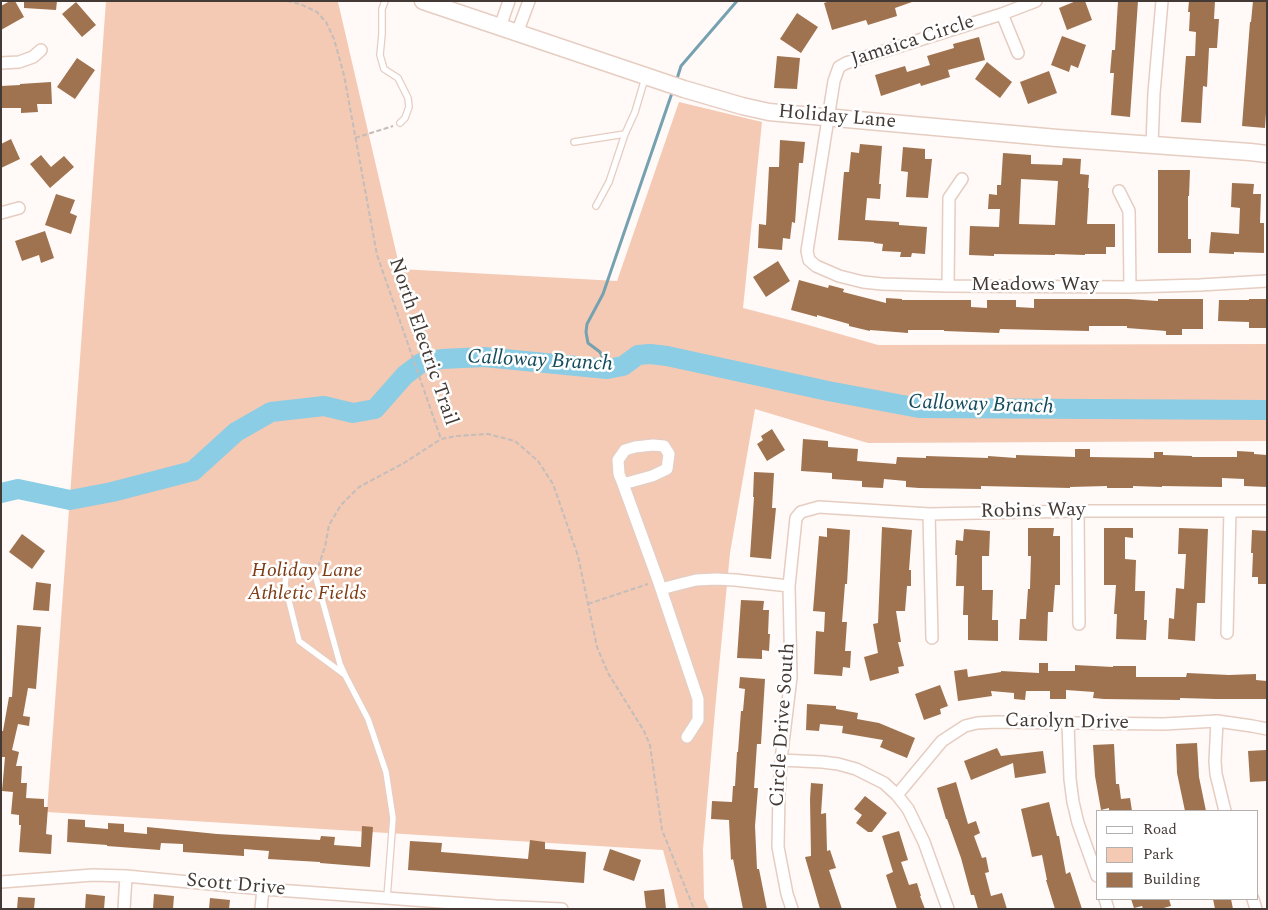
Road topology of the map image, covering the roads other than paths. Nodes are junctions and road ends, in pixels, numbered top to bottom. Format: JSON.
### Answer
{"nodes":[{"id":1,"x":385,"y":1,"type":"edge"},
{"id":2,"x":423,"y":1,"type":"edge"},
{"id":3,"x":509,"y":1,"type":"edge"},
{"id":4,"x":529,"y":1,"type":"edge"},
{"id":5,"x":1036,"y":1,"type":"edge"},
{"id":6,"x":1162,"y":1,"type":"edge"},
{"id":7,"x":1002,"y":14,"type":"junction"},
{"id":8,"x":500,"y":27,"type":"junction"},
{"id":9,"x":518,"y":33,"type":"junction"},
{"id":10,"x":41,"y":50,"type":"dead end"},
{"id":11,"x":1018,"y":54,"type":"dead end"},
{"id":12,"x":1,"y":63,"type":"edge"},
{"id":13,"x":645,"y":76,"type":"junction"},
{"id":14,"x":829,"y":117,"type":"junction"},
{"id":15,"x":400,"y":123,"type":"road end"},
{"id":16,"x":625,"y":134,"type":"junction"},
{"id":17,"x":574,"y":142,"type":"dead end"},
{"id":18,"x":1152,"y":144,"type":"junction"},
{"id":19,"x":1267,"y":154,"type":"edge"},
{"id":20,"x":962,"y":179,"type":"dead end"},
{"id":21,"x":1119,"y":191,"type":"dead end"},
{"id":22,"x":596,"y":206,"type":"dead end"},
{"id":23,"x":19,"y":208,"type":"dead end"},
{"id":24,"x":1,"y":214,"type":"edge"},
{"id":25,"x":1267,"y":280,"type":"edge"},
{"id":26,"x":948,"y":286,"type":"junction"},
{"id":27,"x":1130,"y":287,"type":"junction"},
{"id":28,"x":623,"y":484,"type":"junction"},
{"id":29,"x":1078,"y":511,"type":"junction"},
{"id":30,"x":1230,"y":511,"type":"junction"},
{"id":31,"x":1267,"y":511,"type":"edge"},
{"id":32,"x":801,"y":512,"type":"joint"},
{"id":33,"x":930,"y":514,"type":"junction"},
{"id":34,"x":660,"y":585,"type":"junction"},
{"id":35,"x":789,"y":586,"type":"junction"},
{"id":36,"x":1079,"y":624,"type":"dead end"},
{"id":37,"x":1227,"y":633,"type":"dead end"},
{"id":38,"x":932,"y":638,"type":"dead end"},
{"id":39,"x":346,"y":675,"type":"junction"},
{"id":40,"x":1217,"y":722,"type":"junction"},
{"id":41,"x":1068,"y":723,"type":"junction"},
{"id":42,"x":1267,"y":730,"type":"edge"},
{"id":43,"x":687,"y":737,"type":"dead end"},
{"id":44,"x":781,"y":760,"type":"junction"},
{"id":45,"x":897,"y":795,"type":"junction"},
{"id":46,"x":1225,"y":810,"type":"edge"},
{"id":47,"x":1096,"y":873,"type":"edge"},
{"id":48,"x":126,"y":876,"type":"junction"},
{"id":49,"x":1,"y":882,"type":"edge"},
{"id":50,"x":263,"y":889,"type":"junction"},
{"id":51,"x":387,"y":904,"type":"edge"},
{"id":52,"x":496,"y":907,"type":"edge"},
{"id":53,"x":124,"y":909,"type":"edge"},
{"id":54,"x":261,"y":909,"type":"edge"},
{"id":55,"x":562,"y":909,"type":"edge"},
{"id":56,"x":792,"y":909,"type":"edge"},
{"id":57,"x":948,"y":909,"type":"edge"}],
"edges":[{"from":1,"to":15,"type":"lane"},
{"from":2,"to":8,"type":"street","name":"Holiday Lane"},
{"from":3,"to":8,"type":"street"},
{"from":4,"to":9,"type":"street"},
{"from":5,"to":7,"type":"street","name":"Jamaica Circle"},
{"from":6,"to":18,"type":"street"},
{"from":7,"to":11,"type":"street"},
{"from":7,"to":14,"type":"street","name":"Jamaica Circle"},
{"from":8,"to":9,"type":"street","name":"Holiday Lane"},
{"from":9,"to":13,"type":"street","name":"Holiday Lane"},
{"from":10,"to":12,"type":"street"},
{"from":13,"to":14,"type":"street","name":"Holiday Lane"},
{"from":13,"to":16,"type":"lane"},
{"from":14,"to":18,"type":"street","name":"Holiday Lane"},
{"from":14,"to":26,"type":"street","name":"Meadows Way"},
{"from":16,"to":17,"type":"lane"},
{"from":16,"to":22,"type":"lane"},
{"from":18,"to":19,"type":"street","name":"Holiday Lane"},
{"from":20,"to":26,"type":"street"},
{"from":21,"to":27,"type":"street"},
{"from":23,"to":24,"type":"street"},
{"from":25,"to":27,"type":"street","name":"Meadows Way"},
{"from":26,"to":27,"type":"street","name":"Meadows Way"},
{"from":28,"to":28,"type":"street"},
{"from":28,"to":34,"type":"street"},
{"from":29,"to":30,"type":"street","name":"Robins Way"},
{"from":29,"to":33,"type":"street","name":"Robins Way"},
{"from":29,"to":36,"type":"street"},
{"from":30,"to":31,"type":"street","name":"Robins Way"},
{"from":30,"to":37,"type":"street"},
{"from":32,"to":33,"type":"street","name":"Robins Way"},
{"from":32,"to":35,"type":"street","name":"Circle Drive South"},
{"from":33,"to":38,"type":"street"},
{"from":34,"to":35,"type":"street"},
{"from":34,"to":43,"type":"street"},
{"from":35,"to":44,"type":"street","name":"Circle Drive South"},
{"from":39,"to":39,"type":"lane"},
{"from":39,"to":51,"type":"lane"},
{"from":40,"to":41,"type":"street","name":"Carolyn Drive"},
{"from":40,"to":42,"type":"street","name":"Carolyn Drive"},
{"from":40,"to":46,"type":"street"},
{"from":41,"to":45,"type":"street","name":"Carolyn Drive"},
{"from":41,"to":47,"type":"street"},
{"from":44,"to":45,"type":"street"},
{"from":44,"to":56,"type":"street","name":"Circle Drive South"},
{"from":45,"to":57,"type":"street"},
{"from":48,"to":49,"type":"street","name":"Scott Drive"},
{"from":48,"to":50,"type":"street","name":"Scott Drive"},
{"from":48,"to":53,"type":"street"},
{"from":50,"to":51,"type":"street","name":"Scott Drive"},
{"from":50,"to":54,"type":"street"},
{"from":51,"to":52,"type":"street","name":"Scott Drive"},
{"from":52,"to":55,"type":"street","name":"Scott Drive"}]}
